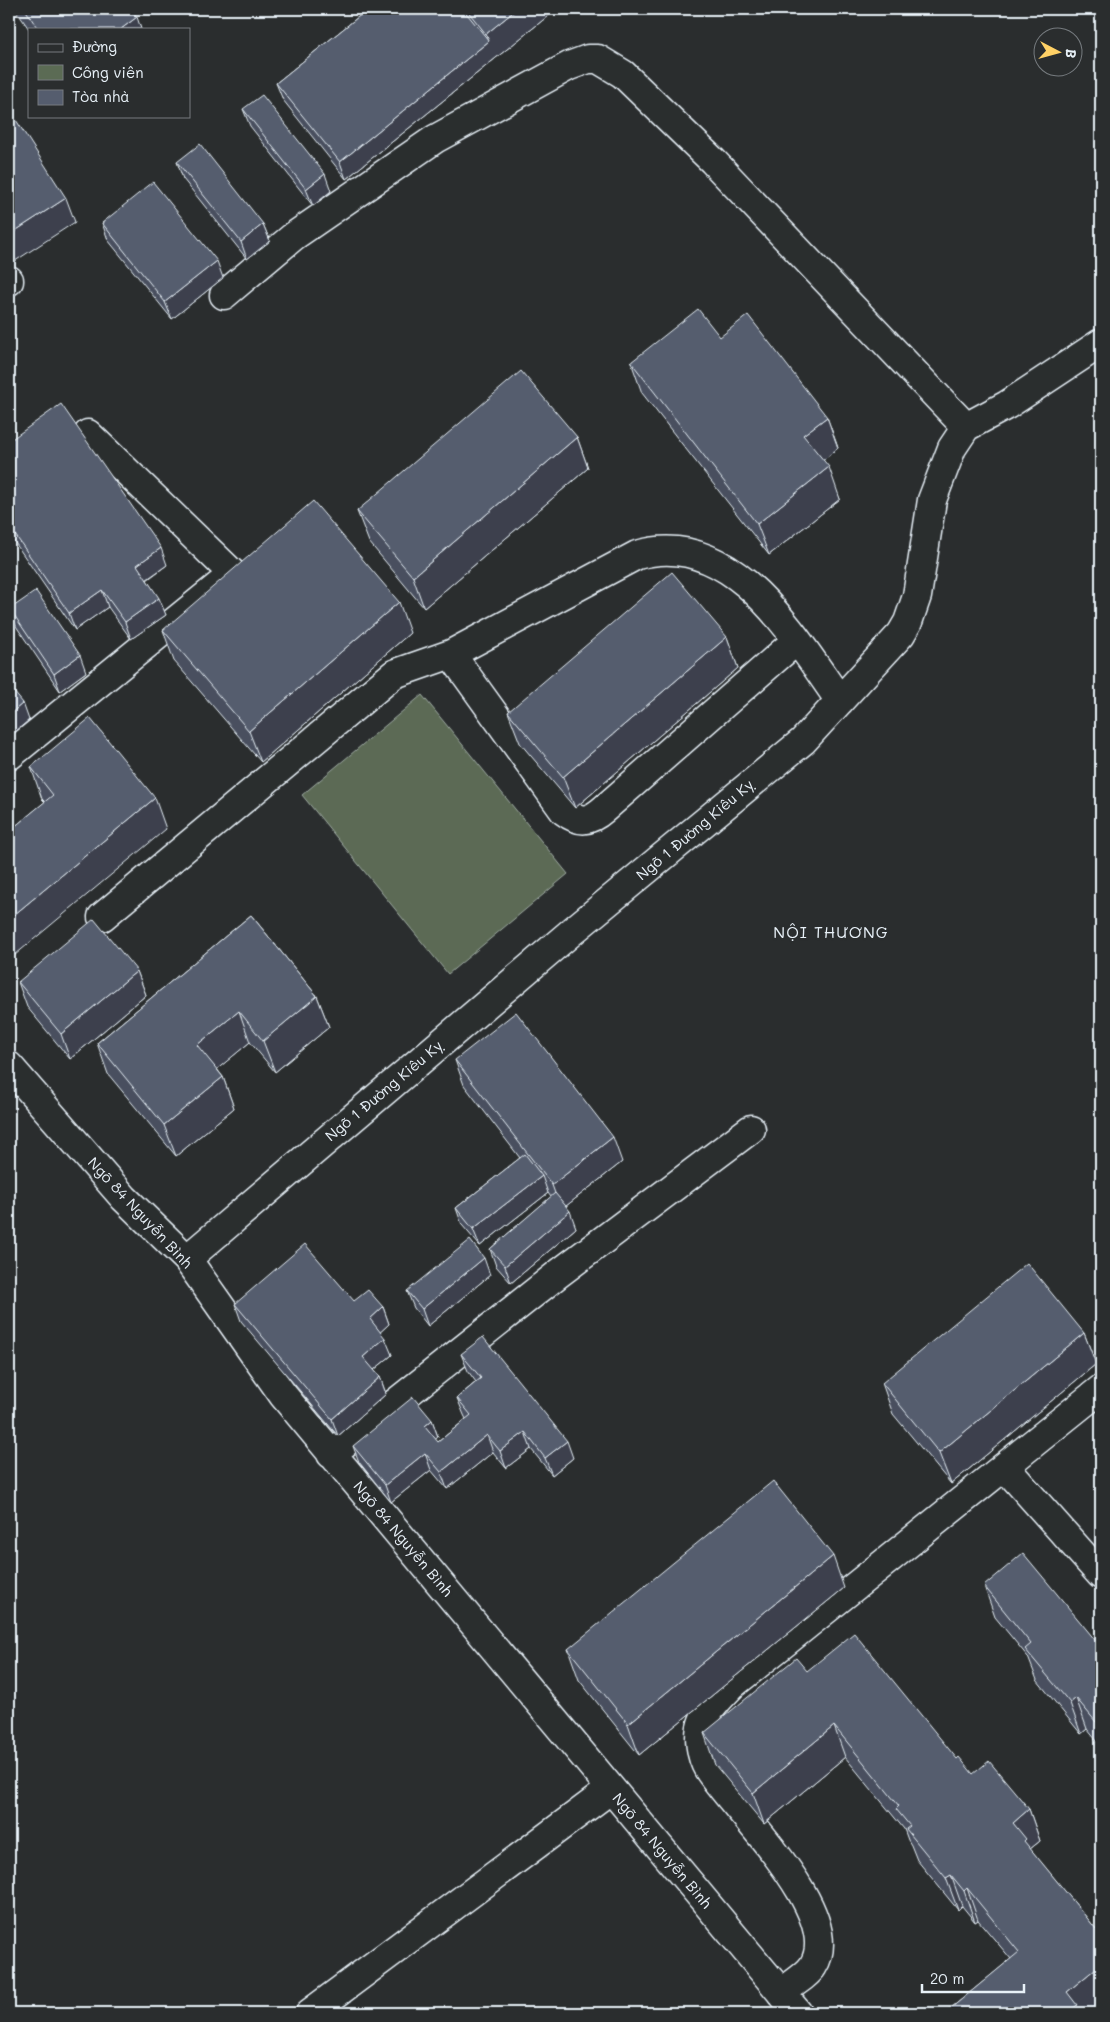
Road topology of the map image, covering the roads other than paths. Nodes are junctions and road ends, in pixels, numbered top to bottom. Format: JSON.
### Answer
{"nodes":[{"id":1,"x":224,"y":295,"type":"dead end"},
{"id":2,"x":1101,"y":343,"type":"edge"},
{"id":3,"x":966,"y":427,"type":"junction"},
{"id":4,"x":88,"y":434,"type":"dead end"},
{"id":5,"x":797,"y":640,"type":"junction"},
{"id":6,"x":451,"y":654,"type":"junction"},
{"id":7,"x":840,"y":701,"type":"junction"},
{"id":8,"x":9,"y":756,"type":"edge"},
{"id":9,"x":102,"y":917,"type":"dead end"},
{"id":10,"x":9,"y":1066,"type":"edge"},
{"id":11,"x":752,"y":1129,"type":"dead end"},
{"id":12,"x":187,"y":1259,"type":"junction"},
{"id":13,"x":1101,"y":1389,"type":"edge"},
{"id":14,"x":331,"y":1454,"type":"junction"},
{"id":15,"x":1005,"y":1467,"type":"junction"},
{"id":16,"x":1101,"y":1575,"type":"edge"},
{"id":17,"x":611,"y":1788,"type":"junction"},
{"id":18,"x":781,"y":1993,"type":"junction"},
{"id":19,"x":310,"y":2013,"type":"edge"},
{"id":20,"x":798,"y":2013,"type":"edge"}],
"edges":[{"from":1,"to":3,"type":"street"},
{"from":2,"to":3,"type":"street","name":"Ngõ 1 Đường Kiêu Kỵ"},
{"from":3,"to":7,"type":"street","name":"Ngõ 1 Đường Kiêu Kỵ"},
{"from":4,"to":8,"type":"street"},
{"from":5,"to":6,"type":"street"},
{"from":5,"to":6,"type":"street"},
{"from":5,"to":7,"type":"street"},
{"from":6,"to":9,"type":"street"},
{"from":7,"to":12,"type":"street","name":"Ngõ 1 Đường Kiêu Kỵ"},
{"from":10,"to":12,"type":"street","name":"Ngõ 84 Nguyễn Bình"},
{"from":11,"to":14,"type":"street"},
{"from":12,"to":14,"type":"street","name":"Ngõ 84 Nguyễn Bình"},
{"from":13,"to":15,"type":"street"},
{"from":14,"to":17,"type":"street","name":"Ngõ 84 Nguyễn Bình"},
{"from":15,"to":16,"type":"street"},
{"from":15,"to":18,"type":"street"},
{"from":17,"to":18,"type":"street","name":"Ngõ 84 Nguyễn Bình"},
{"from":17,"to":19,"type":"street"},
{"from":18,"to":20,"type":"street","name":"Ngõ 84 Nguyễn Bình"}]}
